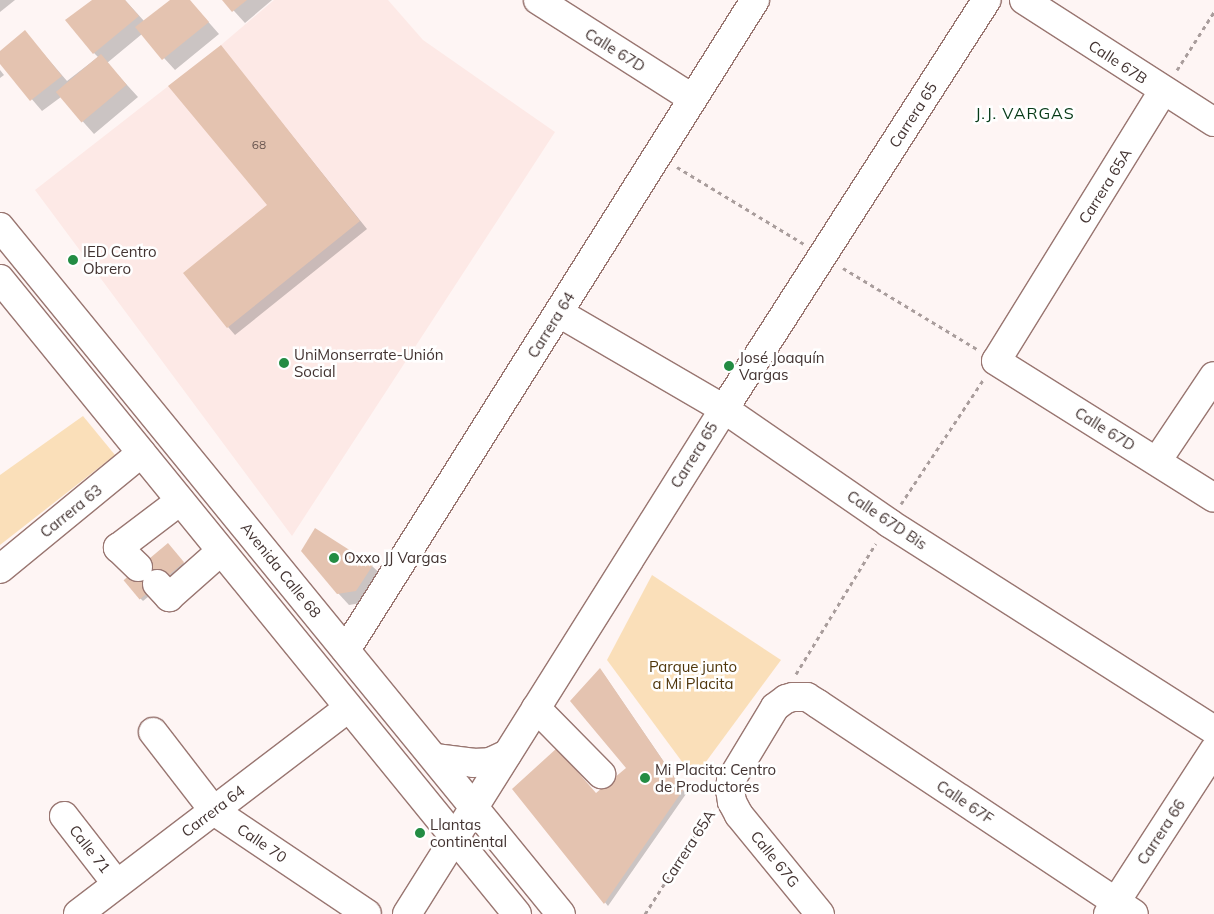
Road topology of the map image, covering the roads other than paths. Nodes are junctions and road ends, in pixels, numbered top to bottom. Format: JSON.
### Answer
{"nodes":[{"id":1,"x":538,"y":0,"type":"edge"},
{"id":2,"x":755,"y":0,"type":"edge"},
{"id":3,"x":987,"y":0,"type":"edge"},
{"id":4,"x":1024,"y":0,"type":"edge"},
{"id":5,"x":1163,"y":91,"type":"junction"},
{"id":6,"x":692,"y":98,"type":"junction"},
{"id":7,"x":1214,"y":122,"type":"edge"},
{"id":8,"x":0,"y":226,"type":"edge"},
{"id":9,"x":0,"y":279,"type":"edge"},
{"id":10,"x":559,"y":313,"type":"junction"},
{"id":11,"x":996,"y":361,"type":"joint"},
{"id":12,"x":1214,"y":376,"type":"edge"},
{"id":13,"x":724,"y":409,"type":"junction"},
{"id":14,"x":141,"y":453,"type":"junction"},
{"id":15,"x":1157,"y":461,"type":"junction"},
{"id":16,"x":1214,"y":498,"type":"edge"},
{"id":17,"x":180,"y":501,"type":"junction"},
{"id":18,"x":221,"y":551,"type":"junction"},
{"id":19,"x":0,"y":569,"type":"edge"},
{"id":20,"x":346,"y":650,"type":"junction"},
{"id":21,"x":348,"y":708,"type":"junction"},
{"id":22,"x":536,"y":708,"type":"junction"},
{"id":23,"x":1214,"y":730,"type":"edge"},
{"id":24,"x":153,"y":732,"type":"dead end"},
{"id":25,"x":1214,"y":750,"type":"edge"},
{"id":26,"x":508,"y":754,"type":"junction"},
{"id":27,"x":435,"y":758,"type":"junction"},
{"id":28,"x":601,"y":774,"type":"dead end"},
{"id":29,"x":731,"y":791,"type":"joint"},
{"id":30,"x":474,"y":808,"type":"junction"},
{"id":31,"x":214,"y":811,"type":"junction"},
{"id":32,"x":64,"y":816,"type":"dead end"},
{"id":33,"x":455,"y":839,"type":"junction"},
{"id":34,"x":116,"y":883,"type":"junction"},
{"id":35,"x":1119,"y":910,"type":"edge"},
{"id":36,"x":78,"y":914,"type":"edge"},
{"id":37,"x":368,"y":914,"type":"edge"},
{"id":38,"x":407,"y":914,"type":"edge"},
{"id":39,"x":517,"y":914,"type":"edge"},
{"id":40,"x":561,"y":914,"type":"edge"},
{"id":41,"x":820,"y":914,"type":"edge"}],
"edges":[{"from":1,"to":6,"type":"street","name":"Calle 67D"},
{"from":2,"to":6,"type":"street","name":"Carrera 64"},
{"from":3,"to":13,"type":"street","name":"Carrera 65"},
{"from":4,"to":5,"type":"street","name":"Calle 67B"},
{"from":5,"to":7,"type":"street","name":"Calle 67B"},
{"from":5,"to":11,"type":"street","name":"Carrera 65A"},
{"from":6,"to":10,"type":"street","name":"Carrera 64"},
{"from":8,"to":20,"type":"street","name":"Avenida Calle 68"},
{"from":9,"to":14,"type":"street"},
{"from":10,"to":13,"type":"street","name":"Calle 67D Bis"},
{"from":10,"to":20,"type":"street","name":"Carrera 64"},
{"from":11,"to":15,"type":"street","name":"Calle 67D"},
{"from":12,"to":15,"type":"street"},
{"from":13,"to":22,"type":"street","name":"Carrera 65"},
{"from":13,"to":23,"type":"street","name":"Calle 67D Bis"},
{"from":14,"to":17,"type":"street"},
{"from":14,"to":19,"type":"street","name":"Carrera 63"},
{"from":15,"to":16,"type":"street","name":"Calle 67D"},
{"from":17,"to":18,"type":"street"},
{"from":17,"to":18,"type":"street"},
{"from":18,"to":21,"type":"street"},
{"from":20,"to":27,"type":"street","name":"Avenida Calle 68"},
{"from":21,"to":31,"type":"street","name":"Carrera 64"},
{"from":21,"to":33,"type":"street"},
{"from":22,"to":26,"type":"street","name":"Carrera 65"},
{"from":22,"to":28,"type":"street"},
{"from":24,"to":31,"type":"street","name":"Calle 70"},
{"from":25,"to":35,"type":"street","name":"Carrera 66"},
{"from":26,"to":27,"type":"street"},
{"from":26,"to":30,"type":"street","name":"Carrera 65"},
{"from":27,"to":30,"type":"street","name":"Avenida Calle 68"},
{"from":29,"to":35,"type":"street","name":"Calle 67F"},
{"from":29,"to":41,"type":"street","name":"Calle 67G"},
{"from":30,"to":33,"type":"street","name":"Carrera 65"},
{"from":30,"to":40,"type":"street","name":"Avenida Calle 68"},
{"from":31,"to":34,"type":"street","name":"Carrera 64"},
{"from":31,"to":37,"type":"street","name":"Calle 70"},
{"from":32,"to":34,"type":"street","name":"Calle 71"},
{"from":33,"to":38,"type":"street","name":"Carrera 65"},
{"from":33,"to":39,"type":"street"},
{"from":34,"to":36,"type":"street","name":"Carrera 64"}]}
